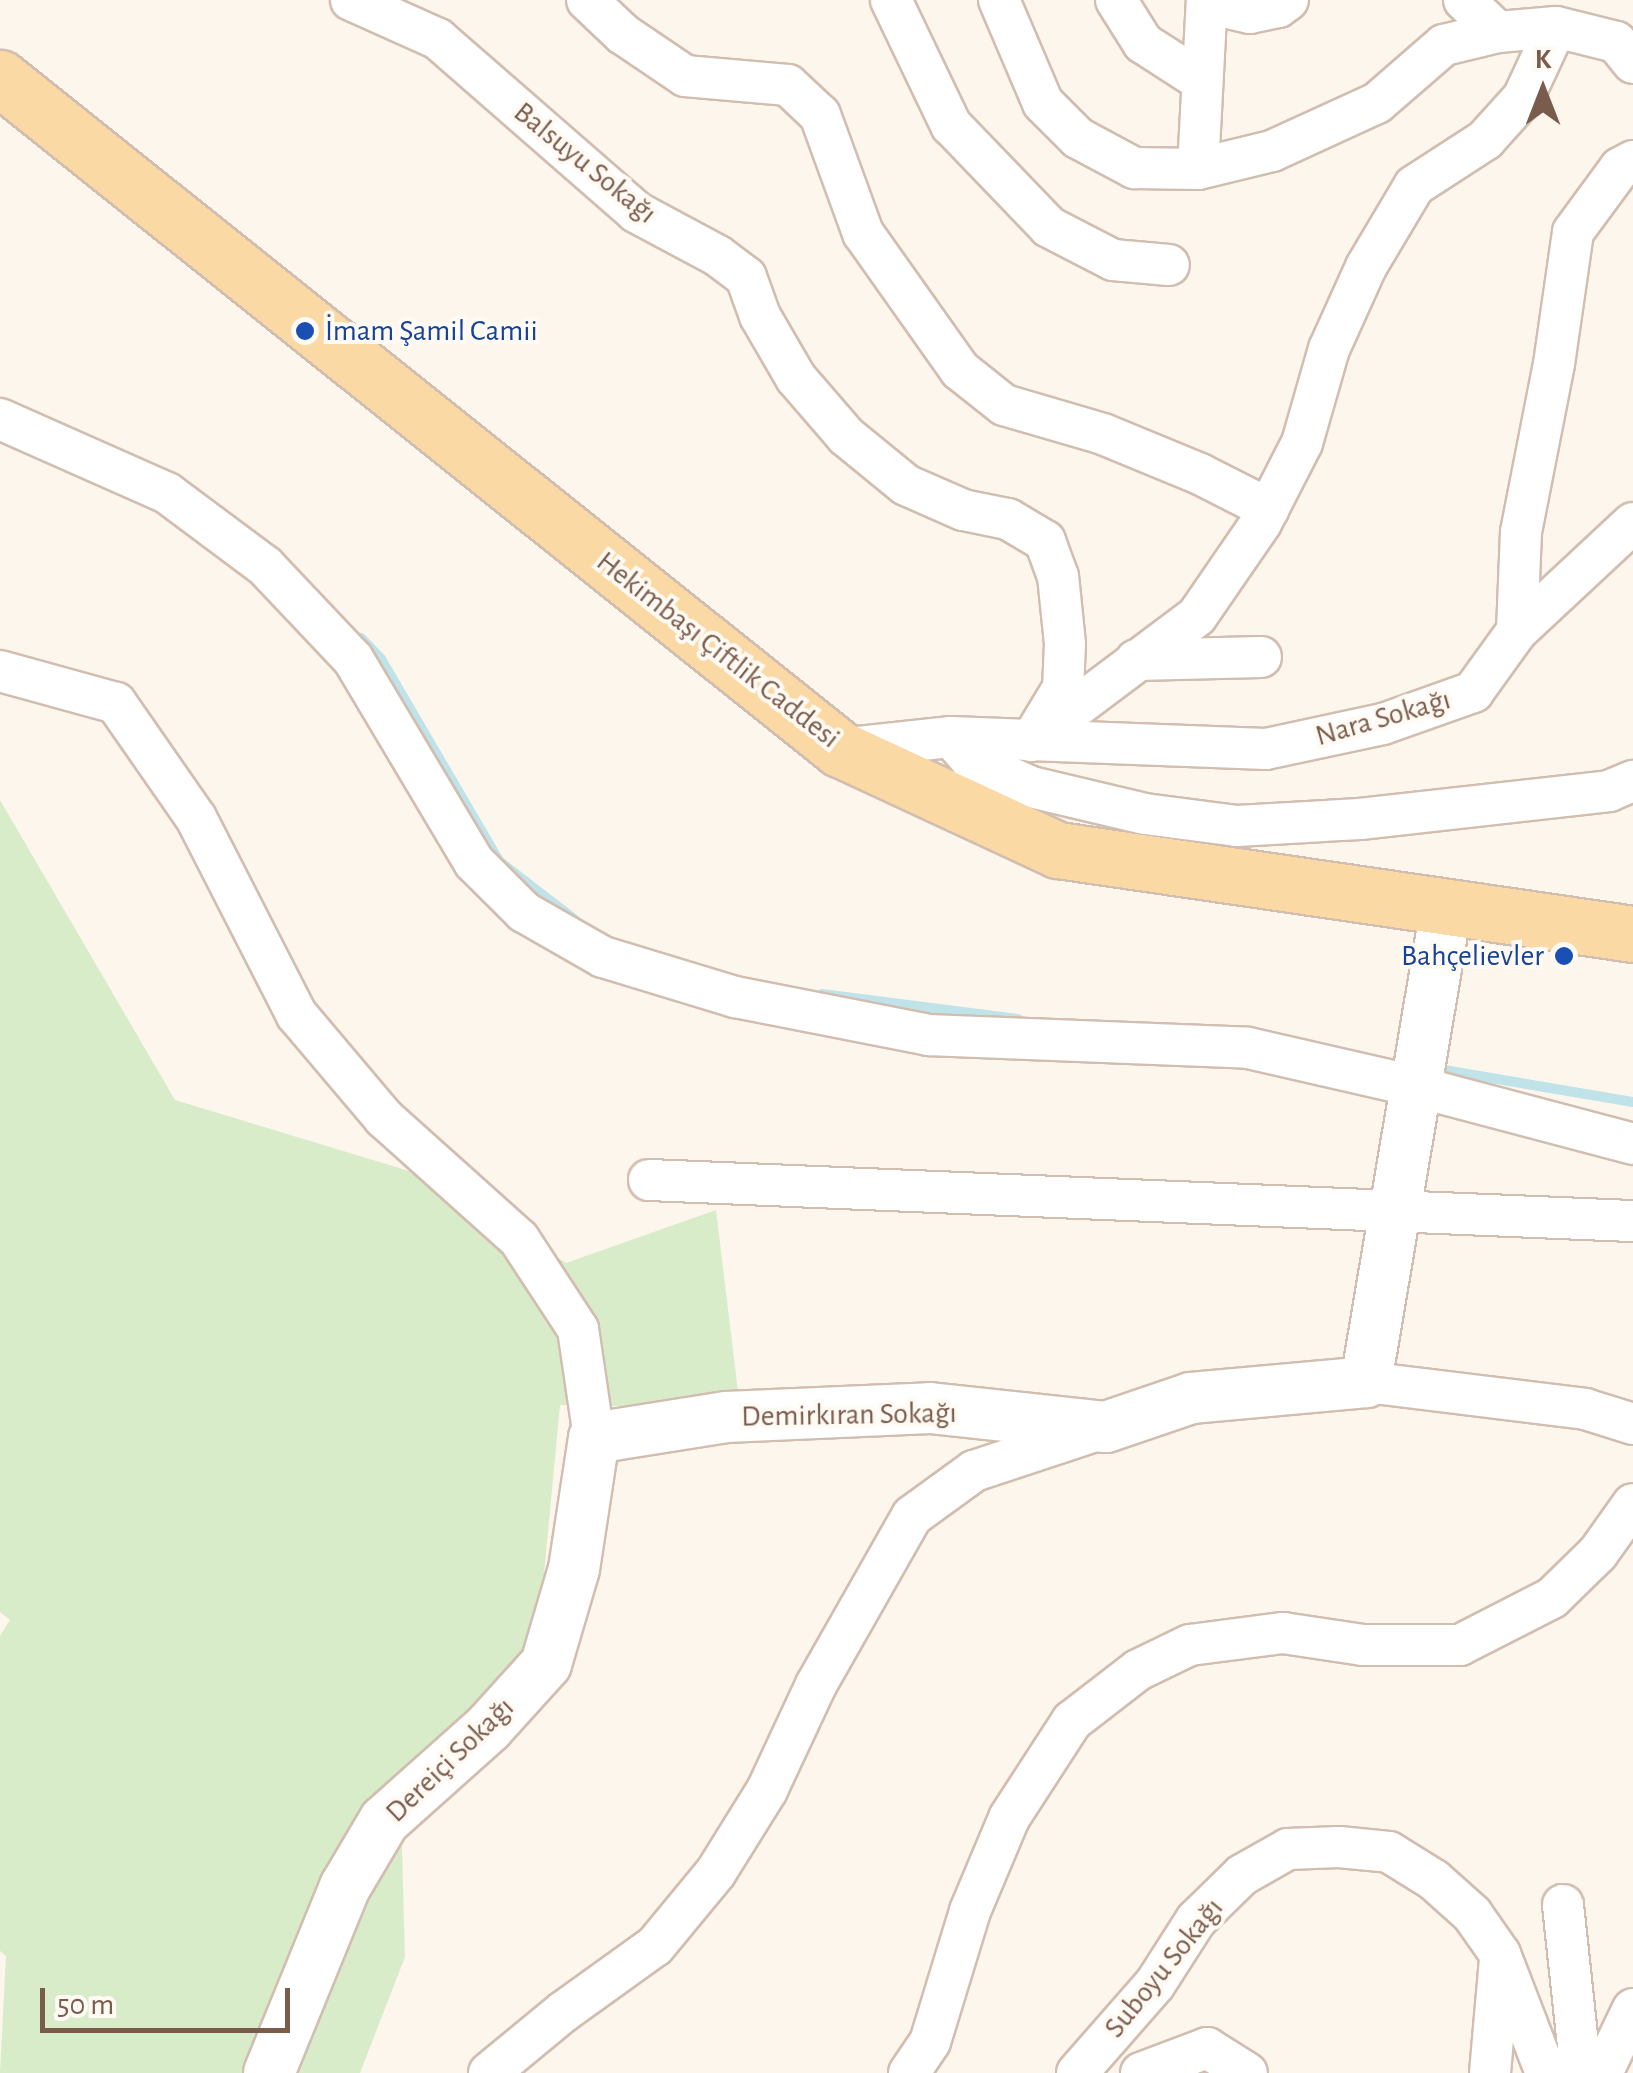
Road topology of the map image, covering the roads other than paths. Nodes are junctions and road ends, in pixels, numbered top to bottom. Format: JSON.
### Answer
{"nodes":[{"id":1,"x":351,"y":0,"type":"edge"},
{"id":2,"x":587,"y":0,"type":"edge"},
{"id":3,"x":891,"y":0,"type":"edge"},
{"id":4,"x":999,"y":0,"type":"edge"},
{"id":5,"x":1116,"y":0,"type":"edge"},
{"id":6,"x":1288,"y":0,"type":"edge"},
{"id":7,"x":1464,"y":0,"type":"edge"},
{"id":8,"x":1207,"y":1,"type":"edge"},
{"id":9,"x":1556,"y":27,"type":"junction"},
{"id":10,"x":1498,"y":32,"type":"junction"},
{"id":11,"x":1633,"y":63,"type":"edge"},
{"id":12,"x":0,"y":78,"type":"edge"},
{"id":13,"x":1202,"y":81,"type":"junction"},
{"id":14,"x":1633,"y":161,"type":"edge"},
{"id":15,"x":1198,"y":170,"type":"junction"},
{"id":16,"x":1169,"y":266,"type":"dead end"},
{"id":17,"x":0,"y":419,"type":"edge"},
{"id":18,"x":1269,"y":509,"type":"junction"},
{"id":19,"x":1633,"y":524,"type":"edge"},
{"id":20,"x":1517,"y":632,"type":"junction"},
{"id":21,"x":1262,"y":657,"type":"dead end"},
{"id":22,"x":1136,"y":660,"type":"junction"},
{"id":23,"x":0,"y":671,"type":"edge"},
{"id":24,"x":951,"y":737,"type":"junction"},
{"id":25,"x":1031,"y":741,"type":"junction"},
{"id":26,"x":840,"y":749,"type":"junction"},
{"id":27,"x":1633,"y":781,"type":"edge"},
{"id":28,"x":1446,"y":910,"type":"junction"},
{"id":29,"x":1633,"y":934,"type":"edge"},
{"id":30,"x":1421,"y":1068,"type":"junction"},
{"id":31,"x":1633,"y":1144,"type":"edge"},
{"id":32,"x":649,"y":1180,"type":"dead end"},
{"id":33,"x":1396,"y":1214,"type":"junction"},
{"id":34,"x":1633,"y":1221,"type":"edge"},
{"id":35,"x":1366,"y":1382,"type":"junction"},
{"id":36,"x":1633,"y":1424,"type":"edge"},
{"id":37,"x":1106,"y":1427,"type":"junction"},
{"id":38,"x":594,"y":1438,"type":"junction"},
{"id":39,"x":1633,"y":1504,"type":"edge"},
{"id":40,"x":1564,"y":1905,"type":"dead end"},
{"id":41,"x":1500,"y":1954,"type":"junction"},
{"id":42,"x":1633,"y":2010,"type":"edge"},
{"id":43,"x":269,"y":2073,"type":"edge"},
{"id":44,"x":489,"y":2073,"type":"edge"},
{"id":45,"x":909,"y":2073,"type":"edge"},
{"id":46,"x":1077,"y":2073,"type":"edge"},
{"id":47,"x":1141,"y":2073,"type":"edge"},
{"id":48,"x":1247,"y":2073,"type":"edge"},
{"id":49,"x":1490,"y":2073,"type":"edge"},
{"id":50,"x":1546,"y":2073,"type":"edge"},
{"id":51,"x":1581,"y":2073,"type":"edge"},
{"id":52,"x":1602,"y":2073,"type":"edge"}],
"edges":[{"from":1,"to":25,"type":"street","name":"Balsuyu Sokağı"},
{"from":2,"to":18,"type":"street"},
{"from":3,"to":16,"type":"street"},
{"from":4,"to":15,"type":"street"},
{"from":5,"to":13,"type":"street"},
{"from":6,"to":8,"type":"street"},
{"from":7,"to":10,"type":"street"},
{"from":8,"to":13,"type":"street"},
{"from":9,"to":10,"type":"street"},
{"from":9,"to":11,"type":"street"},
{"from":9,"to":18,"type":"street"},
{"from":10,"to":15,"type":"street"},
{"from":12,"to":26,"type":"main road","name":"Hekimbaşı Çiftlik Caddesi"},
{"from":13,"to":15,"type":"street"},
{"from":14,"to":20,"type":"street"},
{"from":17,"to":30,"type":"street"},
{"from":18,"to":22,"type":"street"},
{"from":19,"to":20,"type":"street","name":"Nara Sokağı"},
{"from":20,"to":25,"type":"street","name":"Nara Sokağı"},
{"from":21,"to":22,"type":"street"},
{"from":22,"to":25,"type":"street"},
{"from":23,"to":38,"type":"street"},
{"from":24,"to":25,"type":"street","name":"Nara Sokağı"},
{"from":24,"to":26,"type":"street","name":"Nara Sokağı"},
{"from":24,"to":27,"type":"street"},
{"from":26,"to":28,"type":"main road","name":"Hekimbaşı Çiftlik Caddesi"},
{"from":28,"to":29,"type":"main road","name":"Hekimbaşı Çiftlik Caddesi"},
{"from":28,"to":30,"type":"street"},
{"from":30,"to":31,"type":"street"},
{"from":30,"to":33,"type":"street"},
{"from":32,"to":33,"type":"street"},
{"from":33,"to":34,"type":"street"},
{"from":33,"to":35,"type":"street"},
{"from":35,"to":36,"type":"street"},
{"from":35,"to":37,"type":"street"},
{"from":37,"to":38,"type":"street","name":"Demirkıran Sokağı"},
{"from":37,"to":44,"type":"street"},
{"from":38,"to":43,"type":"street","name":"Dereiçi Sokağı"},
{"from":39,"to":45,"type":"street"},
{"from":40,"to":51,"type":"street"},
{"from":41,"to":46,"type":"street","name":"Suboyu Sokağı"},
{"from":41,"to":49,"type":"street"},
{"from":41,"to":50,"type":"street","name":"Suboyu Sokağı"},
{"from":42,"to":52,"type":"street"},
{"from":47,"to":48,"type":"street"}]}
